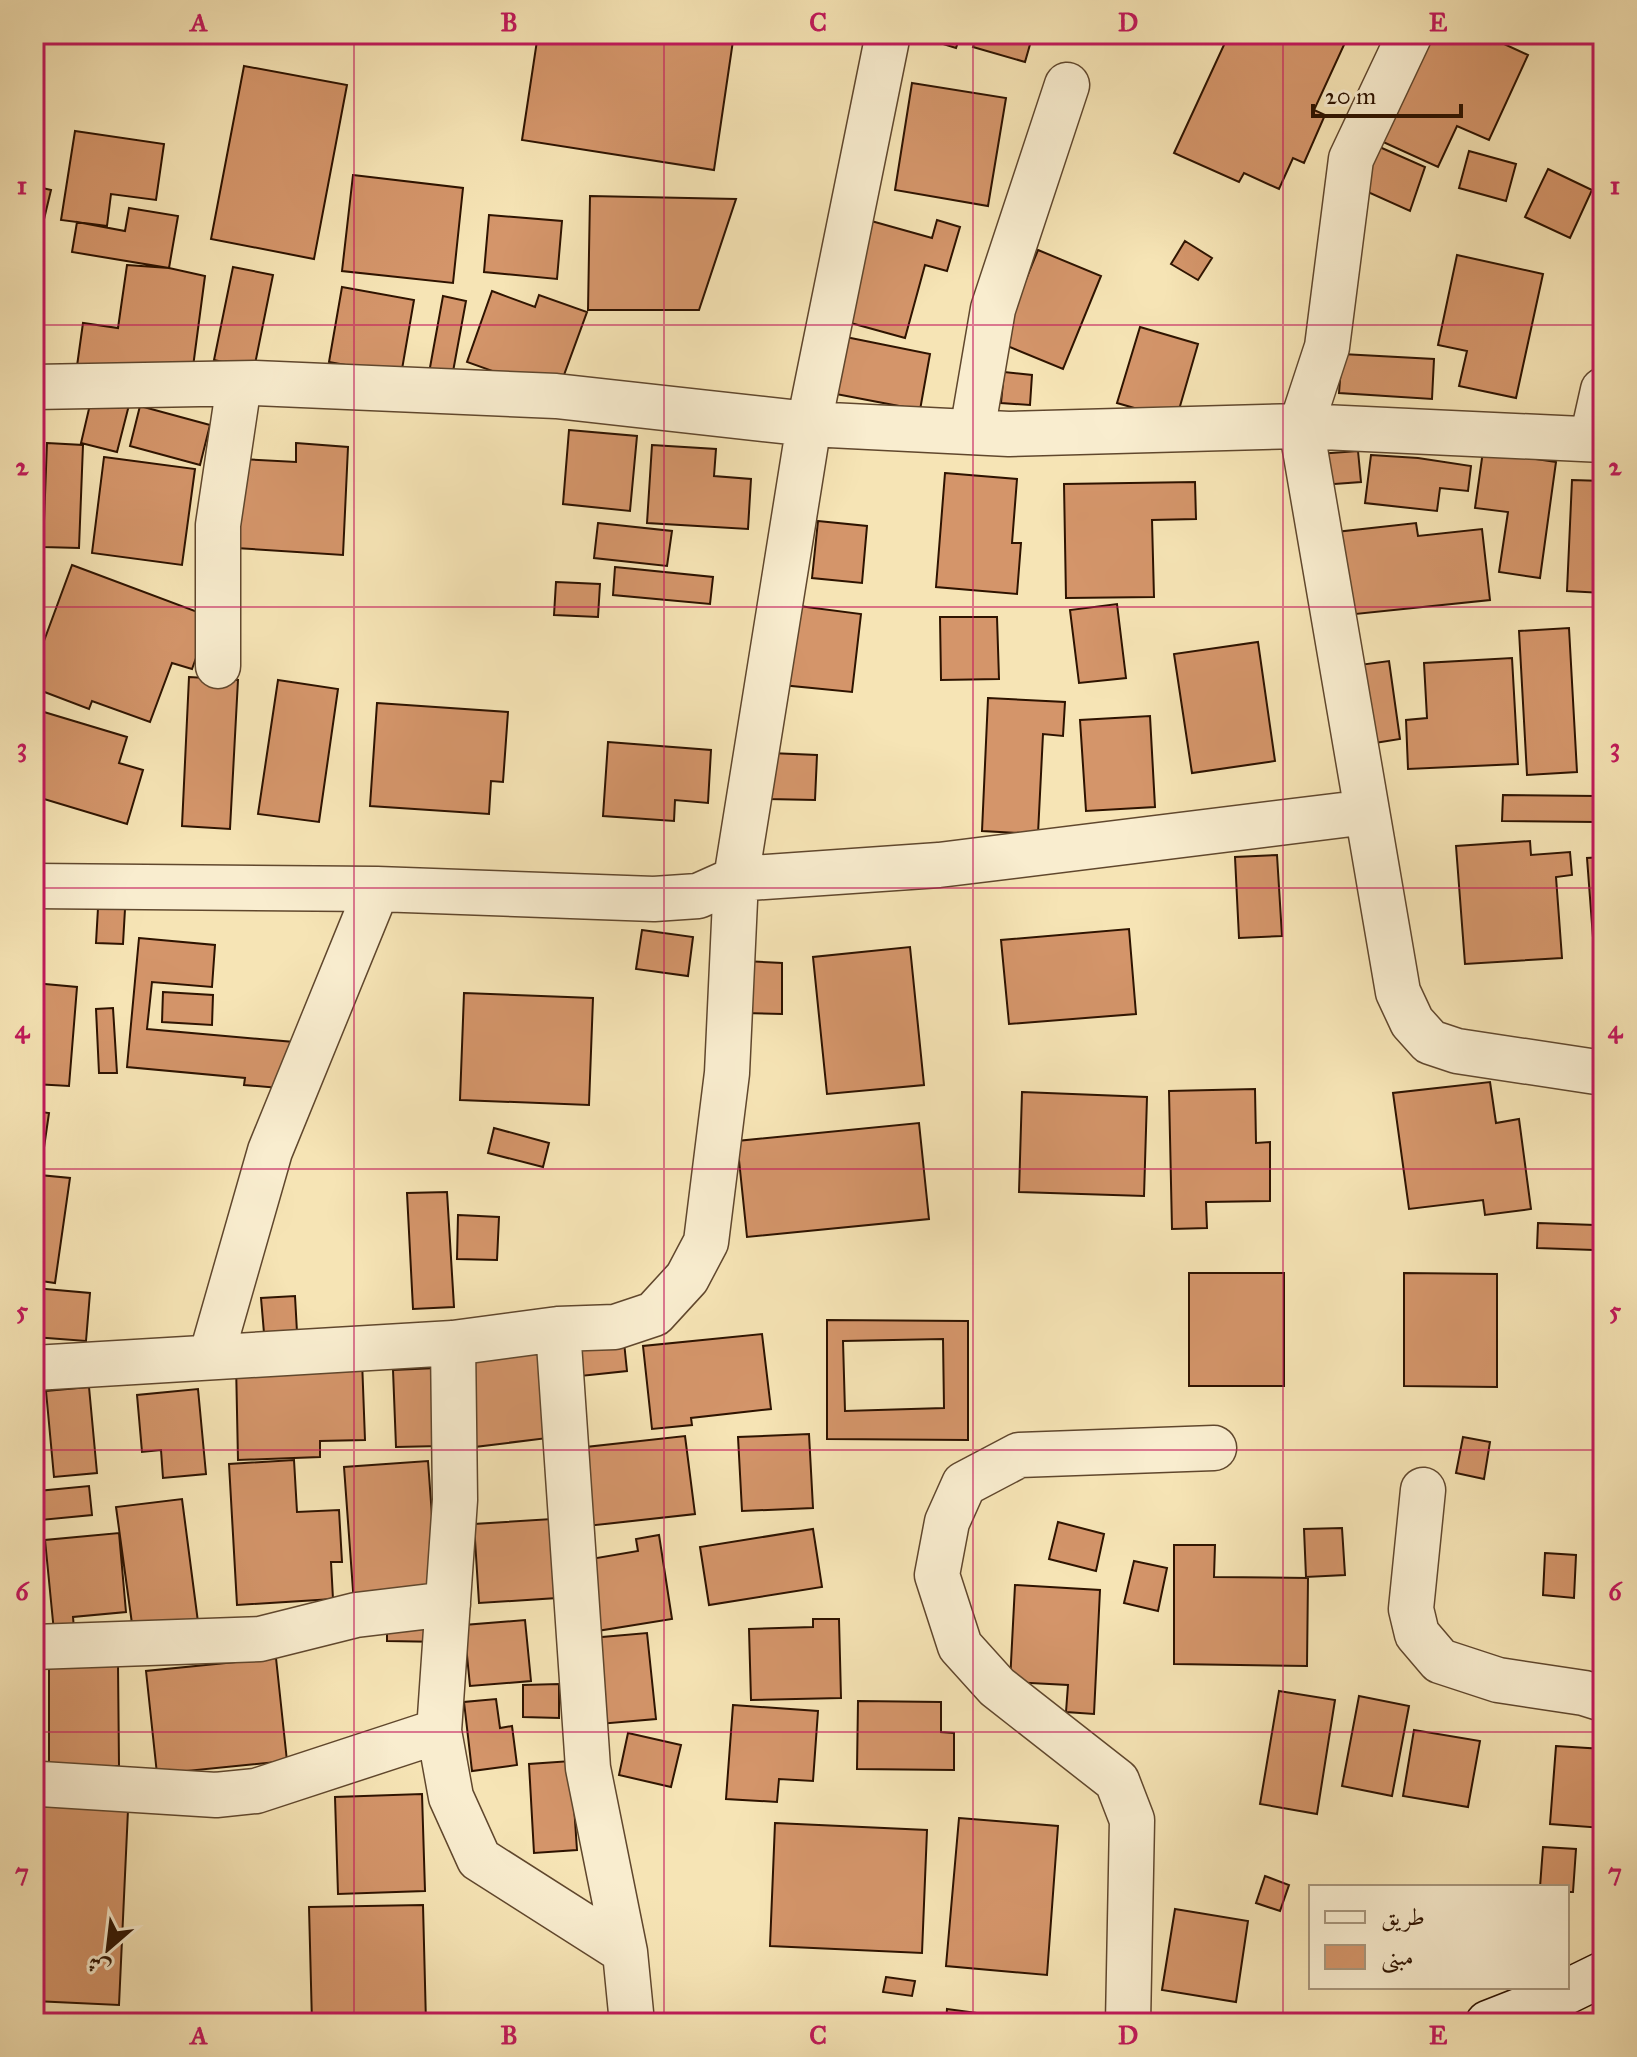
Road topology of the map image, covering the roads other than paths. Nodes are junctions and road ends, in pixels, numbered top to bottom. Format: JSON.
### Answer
{"nodes":[{"id":1,"x":888,"y":34,"type":"edge"},
{"id":2,"x":1410,"y":34,"type":"edge"},
{"id":3,"x":1067,"y":85,"type":"dead end"},
{"id":4,"x":239,"y":384,"type":"junction"},
{"id":5,"x":34,"y":387,"type":"edge"},
{"id":6,"x":1603,"y":390,"type":"edge"},
{"id":7,"x":809,"y":424,"type":"junction"},
{"id":8,"x":1301,"y":426,"type":"junction"},
{"id":9,"x":972,"y":432,"type":"junction"},
{"id":10,"x":1597,"y":440,"type":"edge"},
{"id":11,"x":218,"y":666,"type":"dead end"},
{"id":12,"x":1367,"y":812,"type":"junction"},
{"id":13,"x":736,"y":879,"type":"junction"},
{"id":14,"x":34,"y":886,"type":"edge"},
{"id":15,"x":377,"y":889,"type":"junction"},
{"id":16,"x":1603,"y":1073,"type":"edge"},
{"id":17,"x":558,"y":1329,"type":"junction"},
{"id":18,"x":453,"y":1343,"type":"junction"},
{"id":19,"x":211,"y":1357,"type":"junction"},
{"id":20,"x":34,"y":1368,"type":"edge"},
{"id":21,"x":1214,"y":1448,"type":"dead end"},
{"id":22,"x":1423,"y":1490,"type":"dead end"},
{"id":23,"x":448,"y":1604,"type":"junction"},
{"id":24,"x":34,"y":1647,"type":"edge"},
{"id":25,"x":1603,"y":1699,"type":"edge"},
{"id":26,"x":439,"y":1731,"type":"junction"},
{"id":27,"x":41,"y":1784,"type":"dead end"},
{"id":28,"x":625,"y":1952,"type":"junction"},
{"id":29,"x":1603,"y":1974,"type":"edge"},
{"id":30,"x":632,"y":2023,"type":"edge"},
{"id":31,"x":1128,"y":2023,"type":"edge"},
{"id":32,"x":1488,"y":2023,"type":"edge"}],
"edges":[{"from":1,"to":7,"type":"street"},
{"from":2,"to":8,"type":"street"},
{"from":3,"to":9,"type":"street"},
{"from":4,"to":5,"type":"street"},
{"from":4,"to":7,"type":"street"},
{"from":4,"to":11,"type":"street"},
{"from":6,"to":10,"type":"street"},
{"from":7,"to":9,"type":"street"},
{"from":7,"to":13,"type":"street"},
{"from":8,"to":9,"type":"street"},
{"from":8,"to":10,"type":"street"},
{"from":8,"to":12,"type":"street"},
{"from":12,"to":13,"type":"street"},
{"from":12,"to":16,"type":"street"},
{"from":13,"to":15,"type":"street"},
{"from":13,"to":17,"type":"street"},
{"from":14,"to":15,"type":"street"},
{"from":15,"to":19,"type":"street"},
{"from":17,"to":18,"type":"street"},
{"from":17,"to":28,"type":"street"},
{"from":18,"to":19,"type":"street"},
{"from":18,"to":23,"type":"street"},
{"from":19,"to":20,"type":"street"},
{"from":21,"to":31,"type":"street"},
{"from":22,"to":25,"type":"street"},
{"from":23,"to":24,"type":"street"},
{"from":23,"to":26,"type":"street"},
{"from":26,"to":27,"type":"street"},
{"from":26,"to":28,"type":"street"},
{"from":28,"to":30,"type":"street"},
{"from":29,"to":32,"type":"street"}]}
